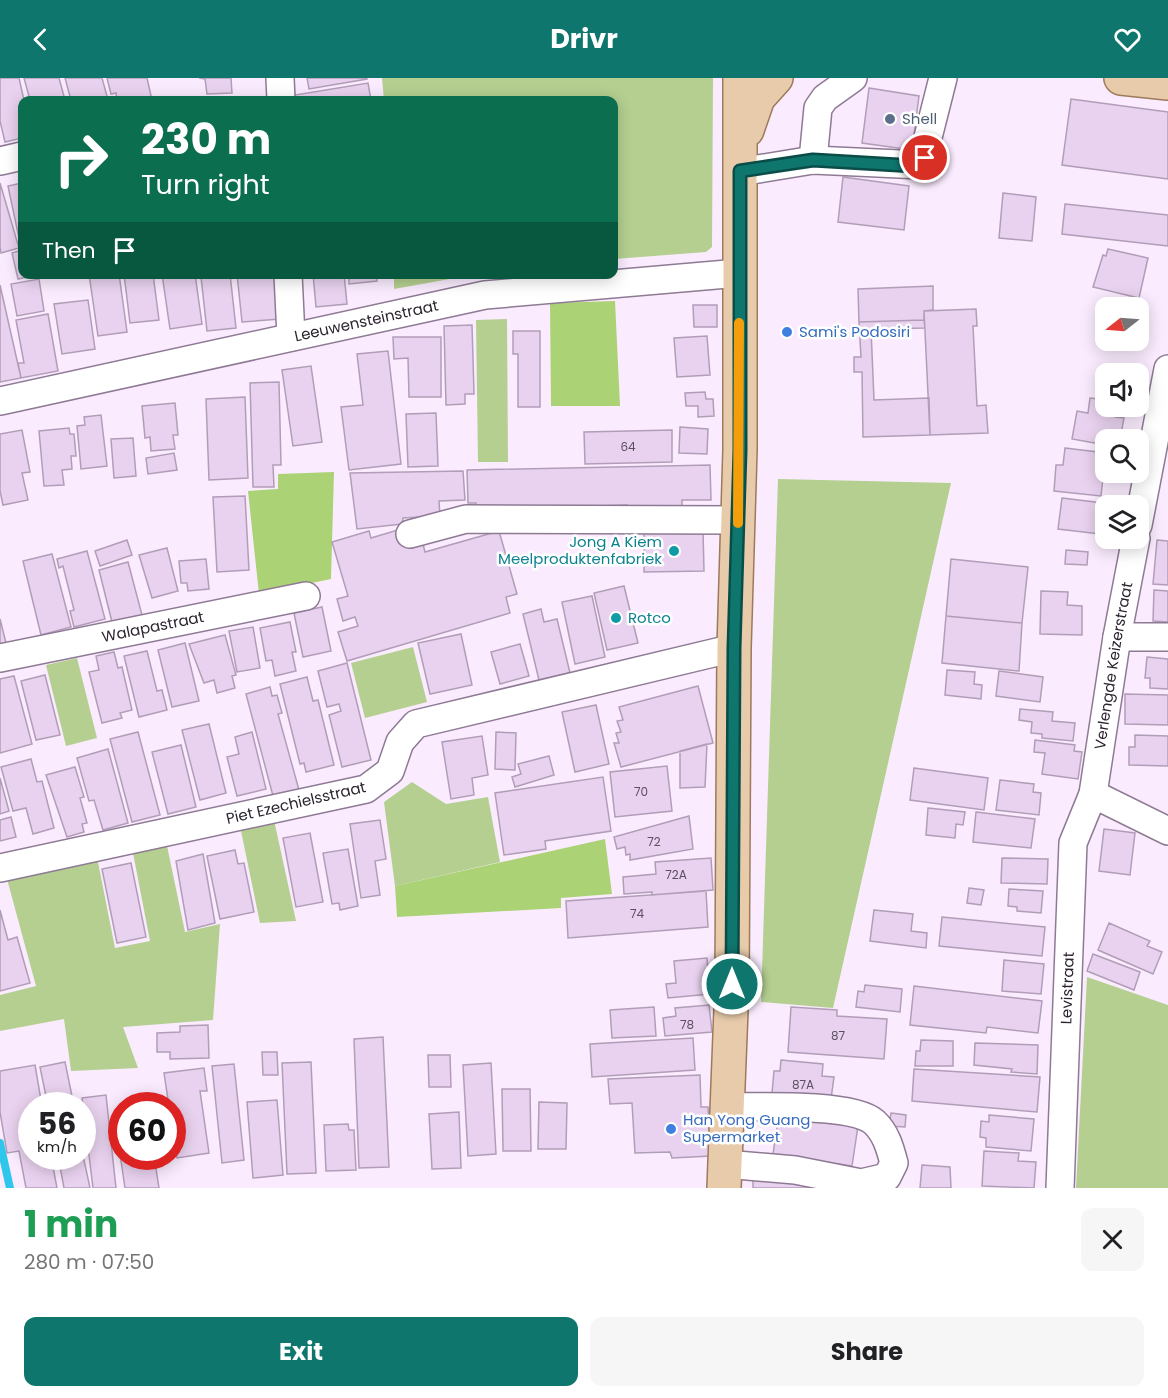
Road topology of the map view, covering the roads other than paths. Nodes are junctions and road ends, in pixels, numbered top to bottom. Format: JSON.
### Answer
{"nodes":[{"id":1,"x":740,"y":78,"type":"edge"},
{"id":2,"x":776,"y":78,"type":"edge"},
{"id":3,"x":853,"y":78,"type":"edge"},
{"id":4,"x":943,"y":78,"type":"edge"},
{"id":5,"x":1121,"y":78,"type":"edge"},
{"id":6,"x":1168,"y":83,"type":"edge"},
{"id":7,"x":18,"y":157,"type":"edge"},
{"id":8,"x":813,"y":160,"type":"junction"},
{"id":9,"x":0,"y":161,"type":"edge"},
{"id":10,"x":740,"y":163,"type":"junction"},
{"id":11,"x":739,"y":273,"type":"junction"},
{"id":12,"x":288,"y":279,"type":"edge"},
{"id":13,"x":291,"y":336,"type":"junction"},
{"id":14,"x":1168,"y":369,"type":"edge"},
{"id":15,"x":0,"y":401,"type":"edge"},
{"id":16,"x":1144,"y":495,"type":"edge"},
{"id":17,"x":738,"y":520,"type":"junction"},
{"id":18,"x":410,"y":534,"type":"dead end"},
{"id":19,"x":1134,"y":549,"type":"edge"},
{"id":20,"x":306,"y":596,"type":"dead end"},
{"id":21,"x":1117,"y":637,"type":"junction"},
{"id":22,"x":1168,"y":637,"type":"edge"},
{"id":23,"x":734,"y":648,"type":"junction"},
{"id":24,"x":0,"y":658,"type":"edge"},
{"id":25,"x":1093,"y":794,"type":"junction"},
{"id":26,"x":1168,"y":831,"type":"edge"},
{"id":27,"x":0,"y":868,"type":"edge"},
{"id":28,"x":728,"y":1107,"type":"junction"},
{"id":29,"x":725,"y":1176,"type":"edge"},
{"id":30,"x":1060,"y":1188,"type":"edge"}],
"edges":[{"from":1,"to":10,"type":"main road"},
{"from":2,"to":10,"type":"main road"},
{"from":3,"to":8,"type":"street"},
{"from":4,"to":8,"type":"street"},
{"from":5,"to":6,"type":"main road"},
{"from":7,"to":9,"type":"street"},
{"from":8,"to":10,"type":"street"},
{"from":10,"to":11,"type":"main road"},
{"from":11,"to":13,"type":"street","name":"Leeuwensteinstraat"},
{"from":11,"to":17,"type":"main road"},
{"from":12,"to":13,"type":"street"},
{"from":13,"to":15,"type":"street","name":"Leeuwensteinstraat"},
{"from":14,"to":16,"type":"street"},
{"from":17,"to":18,"type":"street"},
{"from":17,"to":23,"type":"main road"},
{"from":19,"to":21,"type":"street","name":"Verlengde Keizerstraat"},
{"from":20,"to":24,"type":"street","name":"Walapastraat"},
{"from":21,"to":22,"type":"street"},
{"from":21,"to":25,"type":"street","name":"Verlengde Keizerstraat"},
{"from":23,"to":27,"type":"street","name":"Piet Ezechielsstraat"},
{"from":23,"to":28,"type":"main road"},
{"from":25,"to":26,"type":"street"},
{"from":25,"to":30,"type":"street","name":"Levistraat"},
{"from":28,"to":29,"type":"main road"},
{"from":28,"to":29,"type":"street"}]}
